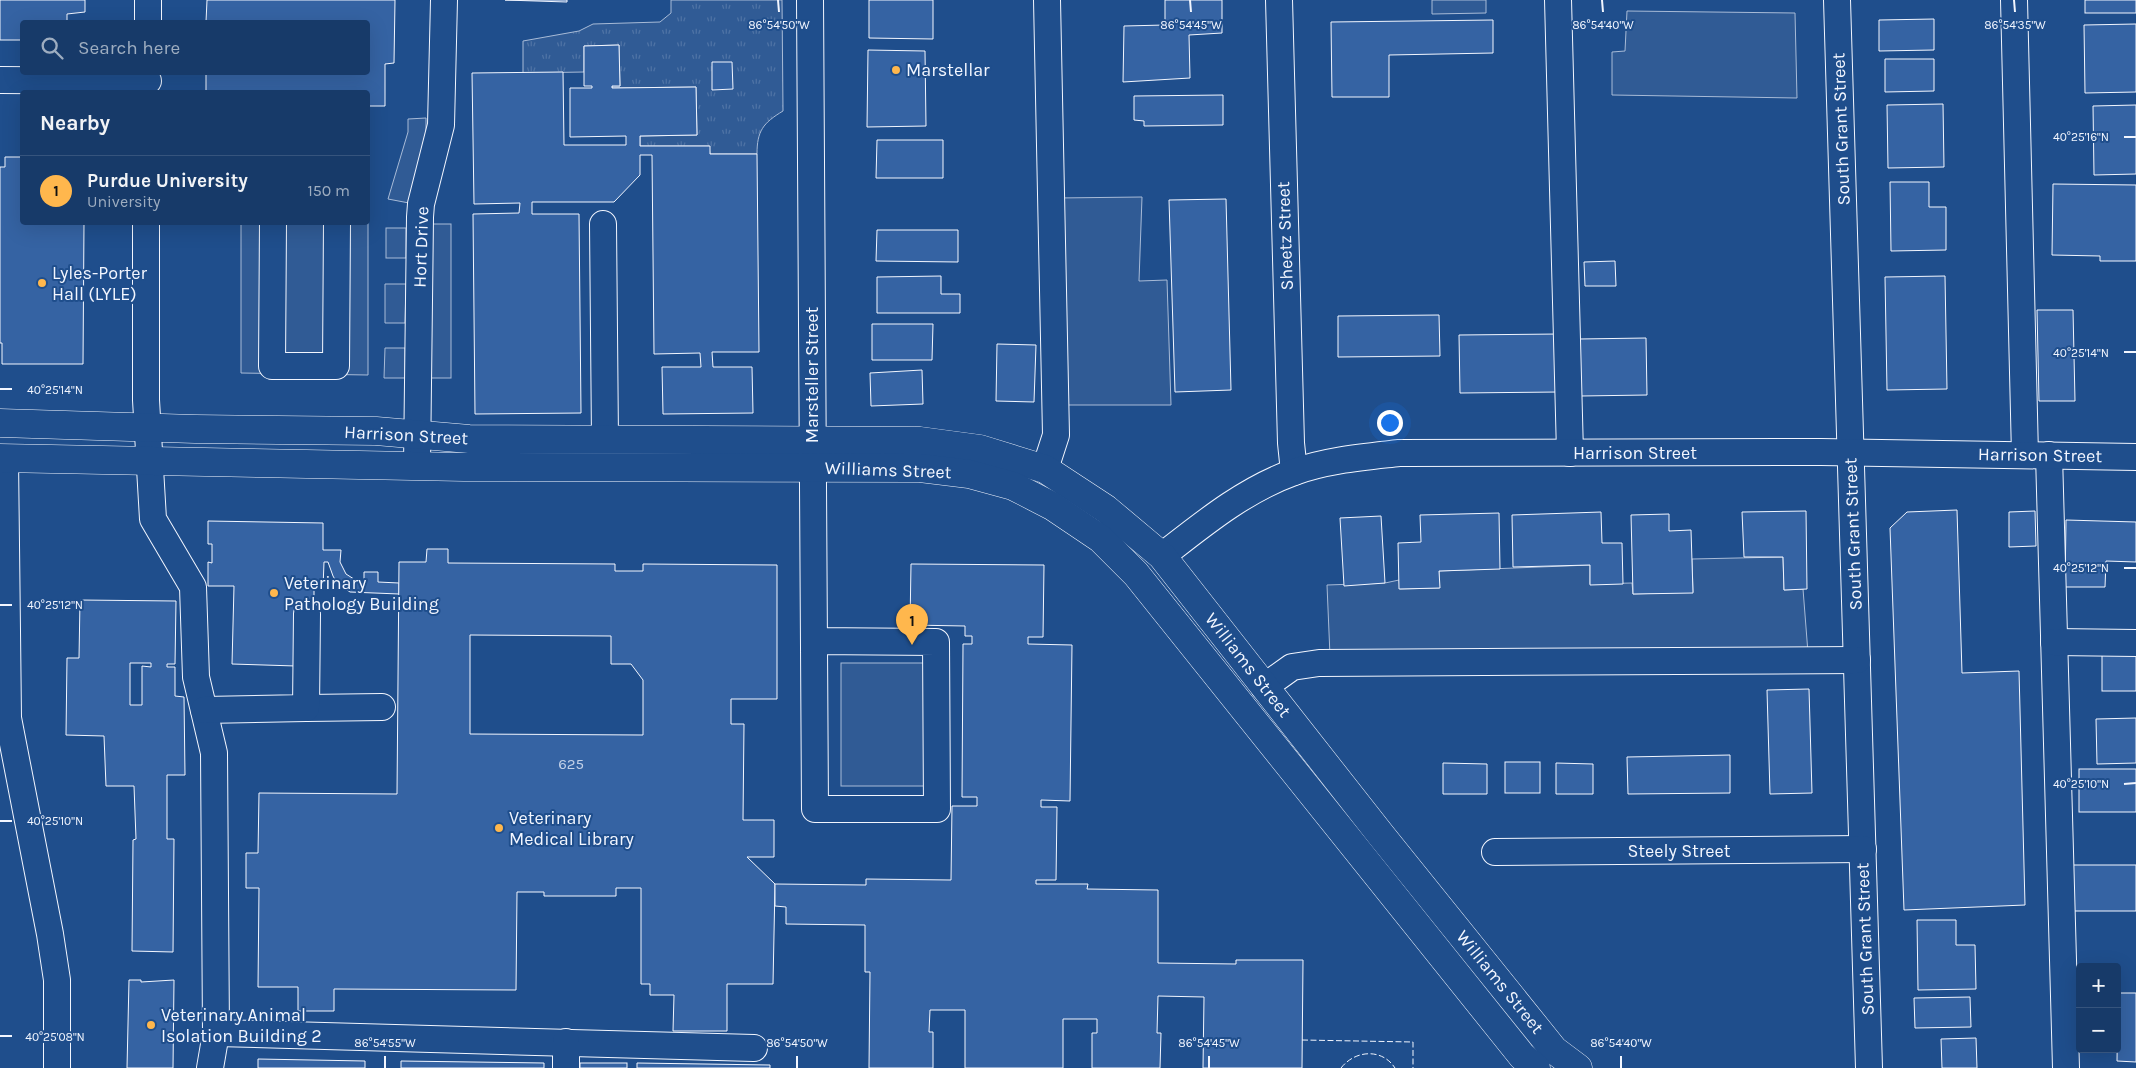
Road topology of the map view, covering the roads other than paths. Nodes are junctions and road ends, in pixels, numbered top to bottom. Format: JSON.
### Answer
{"nodes":[{"id":1,"x":148,"y":0,"type":"edge"},
{"id":2,"x":444,"y":0,"type":"edge"},
{"id":3,"x":810,"y":0,"type":"edge"},
{"id":4,"x":1047,"y":0,"type":"edge"},
{"id":5,"x":1279,"y":0,"type":"edge"},
{"id":6,"x":1558,"y":0,"type":"edge"},
{"id":7,"x":1837,"y":0,"type":"edge"},
{"id":8,"x":2014,"y":0,"type":"edge"},
{"id":9,"x":148,"y":20,"type":"edge"},
{"id":10,"x":0,"y":80,"type":"edge"},
{"id":11,"x":148,"y":82,"type":"edge"},
{"id":12,"x":603,"y":224,"type":"dead end"},
{"id":13,"x":146,"y":225,"type":"edge"},
{"id":14,"x":273,"y":225,"type":"edge"},
{"id":15,"x":337,"y":225,"type":"edge"},
{"id":16,"x":0,"y":423,"type":"edge"},
{"id":17,"x":147,"y":428,"type":"junction"},
{"id":18,"x":417,"y":434,"type":"junction"},
{"id":19,"x":605,"y":440,"type":"junction"},
{"id":20,"x":812,"y":441,"type":"junction"},
{"id":21,"x":1850,"y":452,"type":"junction"},
{"id":22,"x":1570,"y":454,"type":"junction"},
{"id":23,"x":2037,"y":455,"type":"junction"},
{"id":24,"x":2136,"y":457,"type":"edge"},
{"id":25,"x":2,"y":458,"type":"edge"},
{"id":26,"x":150,"y":461,"type":"junction"},
{"id":27,"x":417,"y":466,"type":"junction"},
{"id":28,"x":812,"y":468,"type":"junction"},
{"id":29,"x":1045,"y":469,"type":"junction"},
{"id":30,"x":1294,"y":472,"type":"junction"},
{"id":31,"x":1162,"y":556,"type":"junction"},
{"id":32,"x":307,"y":614,"type":"dead end"},
{"id":33,"x":814,"y":641,"type":"junction"},
{"id":34,"x":2054,"y":642,"type":"junction"},
{"id":35,"x":2136,"y":643,"type":"edge"},
{"id":36,"x":1857,"y":660,"type":"junction"},
{"id":37,"x":1264,"y":687,"type":"junction"},
{"id":38,"x":382,"y":707,"type":"dead end"},
{"id":39,"x":306,"y":708,"type":"junction"},
{"id":40,"x":204,"y":710,"type":"junction"},
{"id":41,"x":1862,"y":849,"type":"junction"},
{"id":42,"x":1495,"y":852,"type":"dead end"},
{"id":43,"x":216,"y":1033,"type":"junction"},
{"id":44,"x":566,"y":1042,"type":"junction"},
{"id":45,"x":754,"y":1048,"type":"dead end"},
{"id":46,"x":57,"y":1068,"type":"edge"},
{"id":47,"x":210,"y":1068,"type":"edge"},
{"id":48,"x":566,"y":1068,"type":"edge"},
{"id":49,"x":1536,"y":1068,"type":"edge"},
{"id":50,"x":1578,"y":1068,"type":"edge"},
{"id":51,"x":1869,"y":1068,"type":"edge"},
{"id":52,"x":2066,"y":1068,"type":"edge"}],
"edges":[{"from":1,"to":9,"type":"street"},
{"from":2,"to":18,"type":"street","name":"Hort Drive"},
{"from":3,"to":20,"type":"street","name":"Marsteller Street"},
{"from":4,"to":29,"type":"street"},
{"from":5,"to":30,"type":"street","name":"Sheetz Street"},
{"from":6,"to":22,"type":"street"},
{"from":7,"to":21,"type":"street","name":"South Grant Street"},
{"from":8,"to":23,"type":"street"},
{"from":10,"to":11,"type":"street"},
{"from":12,"to":19,"type":"street"},
{"from":13,"to":17,"type":"street"},
{"from":14,"to":15,"type":"street"},
{"from":16,"to":17,"type":"main road","name":"Harrison Street"},
{"from":17,"to":18,"type":"main road","name":"Harrison Street"},
{"from":17,"to":26,"type":"street"},
{"from":18,"to":19,"type":"main road","name":"Harrison Street"},
{"from":18,"to":27,"type":"street","name":"Hort Drive"},
{"from":19,"to":20,"type":"main road","name":"Harrison Street"},
{"from":20,"to":28,"type":"street","name":"Marsteller Street"},
{"from":20,"to":29,"type":"main road","name":"Williams Street"},
{"from":21,"to":22,"type":"street","name":"Harrison Street"},
{"from":21,"to":23,"type":"street","name":"Harrison Street"},
{"from":21,"to":36,"type":"street","name":"South Grant Street"},
{"from":22,"to":30,"type":"street","name":"Harrison Street"},
{"from":23,"to":24,"type":"street","name":"Harrison Street"},
{"from":23,"to":34,"type":"street"},
{"from":25,"to":26,"type":"main road","name":"Harrison Street"},
{"from":25,"to":46,"type":"street"},
{"from":26,"to":27,"type":"main road","name":"Harrison Street"},
{"from":26,"to":40,"type":"street"},
{"from":27,"to":28,"type":"main road","name":"Harrison Street"},
{"from":28,"to":33,"type":"street","name":"Marsteller Street"},
{"from":28,"to":49,"type":"main road","name":"Williams Street"},
{"from":29,"to":31,"type":"main road","name":"Williams Street"},
{"from":30,"to":31,"type":"street","name":"Harrison Street"},
{"from":31,"to":37,"type":"main road","name":"Williams Street"},
{"from":32,"to":39,"type":"street"},
{"from":33,"to":33,"type":"street","name":"Marsteller Street"},
{"from":34,"to":35,"type":"street"},
{"from":34,"to":52,"type":"street"},
{"from":36,"to":37,"type":"street"},
{"from":36,"to":41,"type":"street","name":"South Grant Street"},
{"from":37,"to":50,"type":"main road","name":"Williams Street"},
{"from":38,"to":39,"type":"street"},
{"from":39,"to":40,"type":"street"},
{"from":40,"to":43,"type":"street"},
{"from":41,"to":42,"type":"street","name":"Steely Street"},
{"from":41,"to":51,"type":"street","name":"South Grant Street"},
{"from":43,"to":44,"type":"street"},
{"from":43,"to":47,"type":"street"},
{"from":44,"to":45,"type":"street"},
{"from":44,"to":48,"type":"street"}]}
